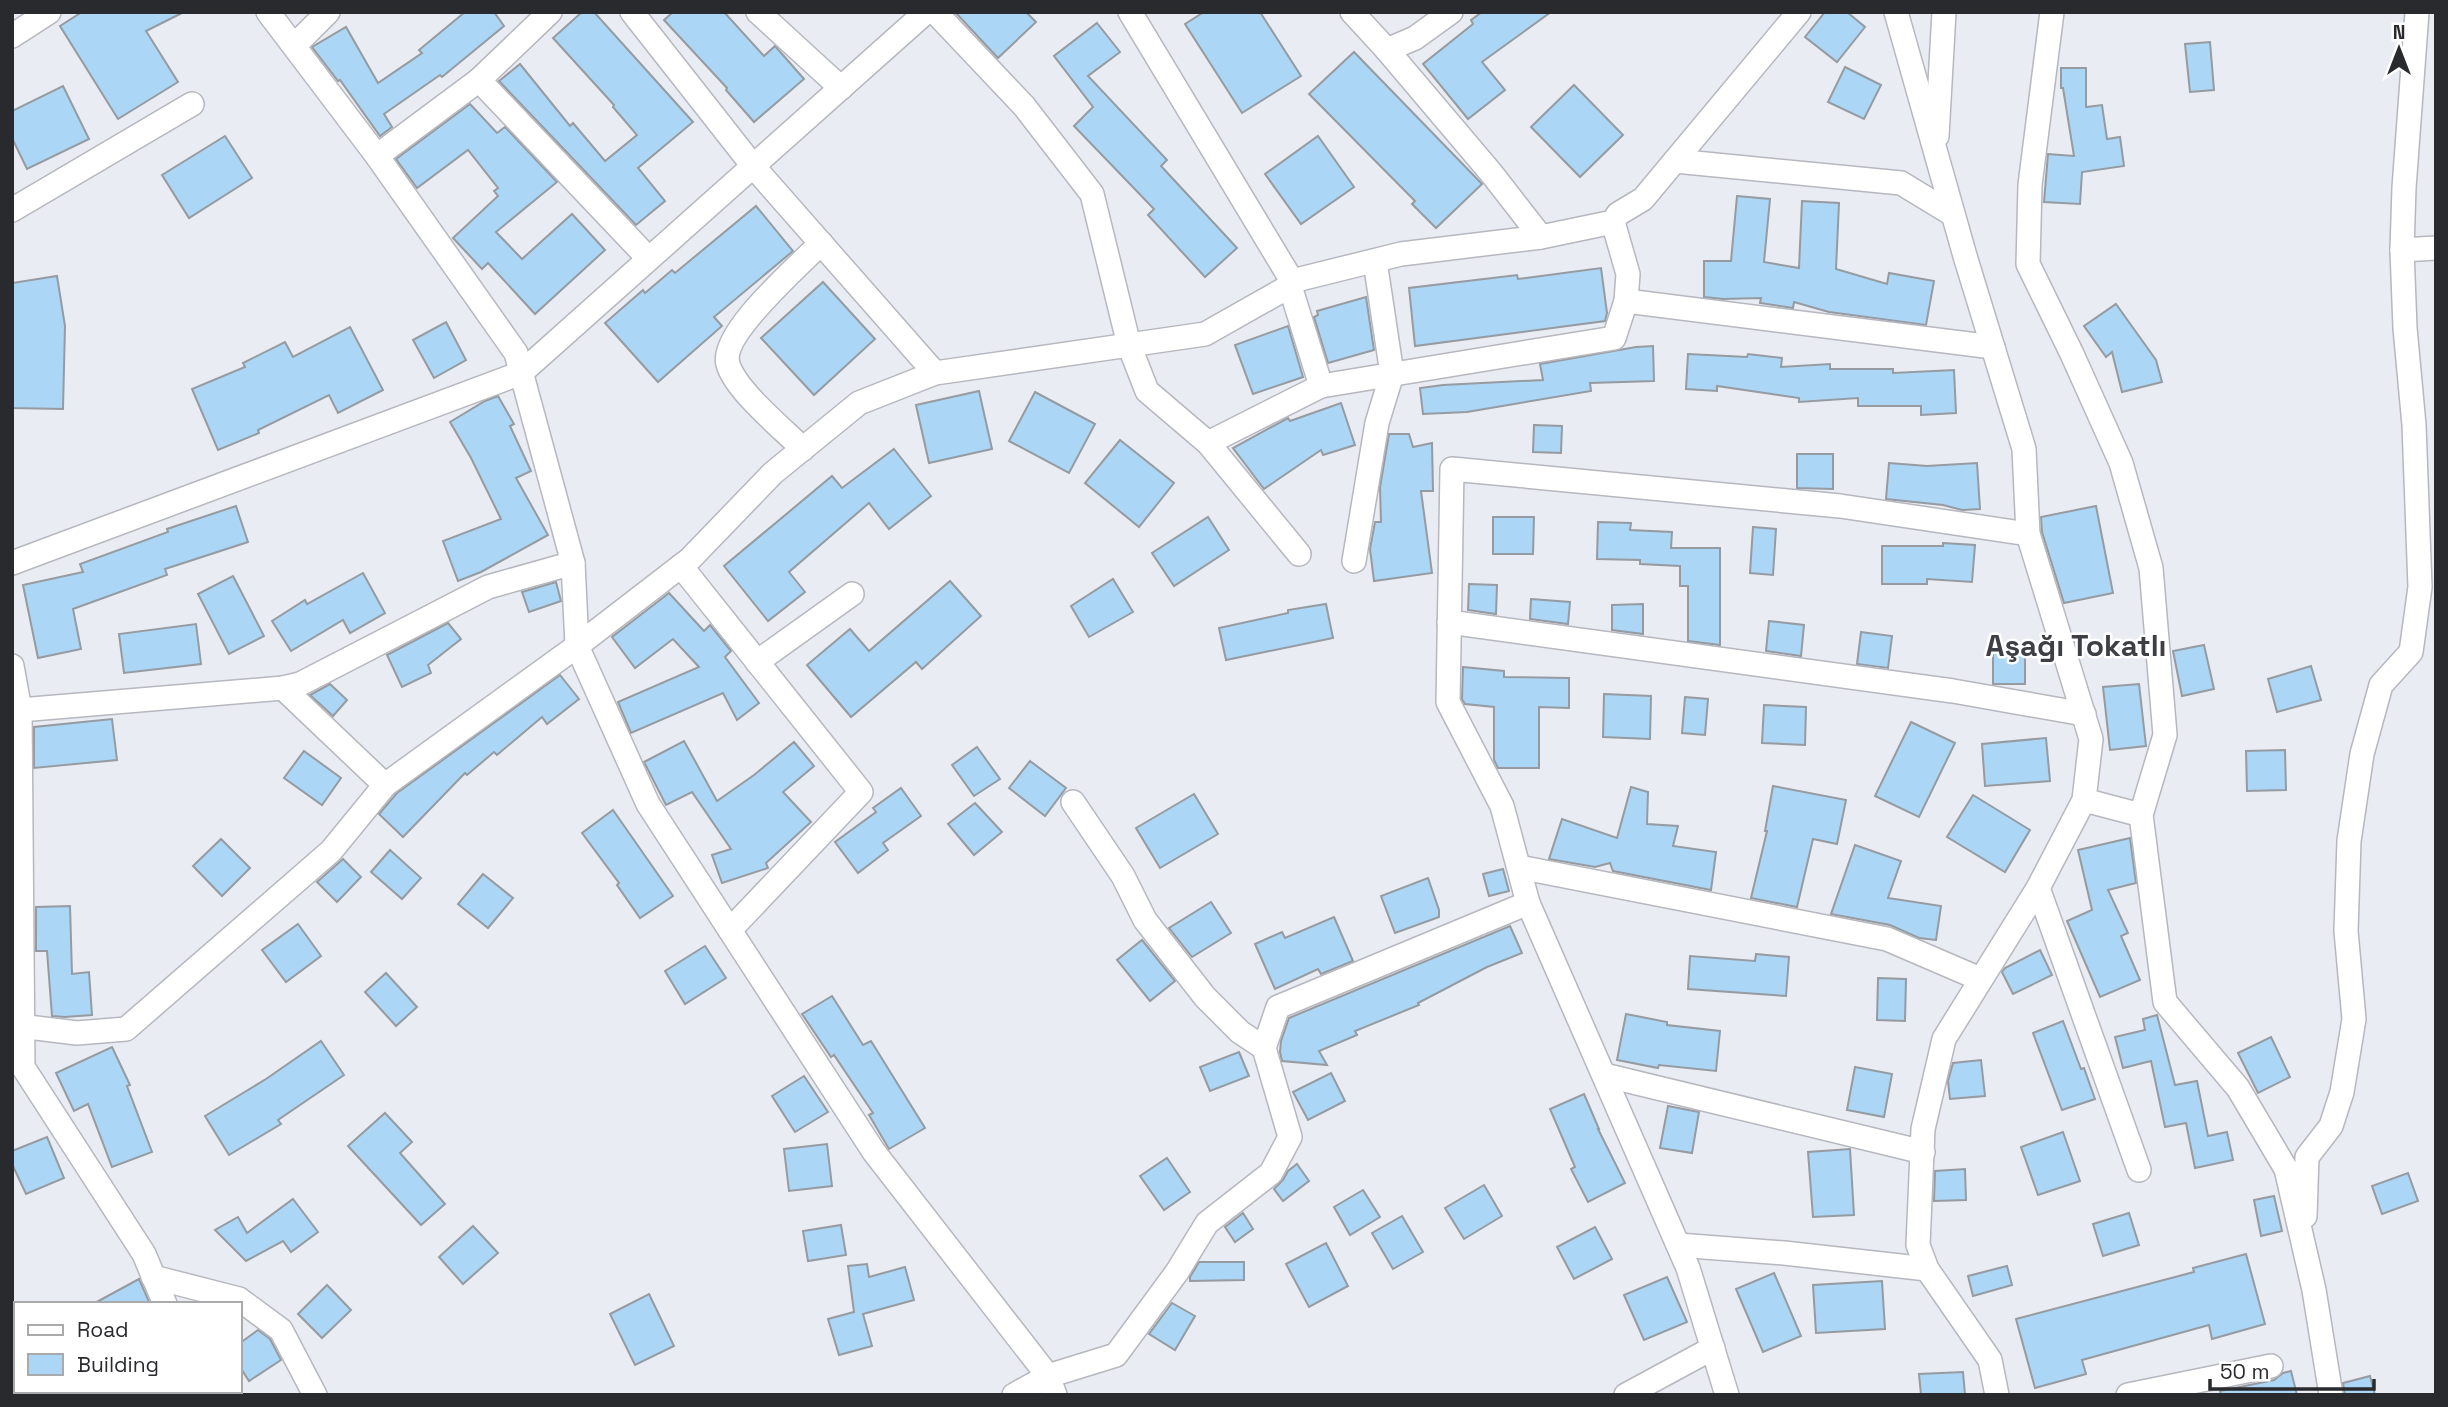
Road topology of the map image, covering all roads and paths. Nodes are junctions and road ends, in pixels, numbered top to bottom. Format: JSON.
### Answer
{"nodes":[{"id":1,"x":49,"y":12,"type":"edge"},
{"id":2,"x":268,"y":12,"type":"edge"},
{"id":3,"x":328,"y":12,"type":"edge"},
{"id":4,"x":550,"y":12,"type":"edge"},
{"id":5,"x":632,"y":12,"type":"edge"},
{"id":6,"x":758,"y":12,"type":"edge"},
{"id":7,"x":926,"y":12,"type":"edge"},
{"id":8,"x":935,"y":12,"type":"edge"},
{"id":9,"x":1130,"y":12,"type":"edge"},
{"id":10,"x":1352,"y":12,"type":"edge"},
{"id":11,"x":1451,"y":12,"type":"edge"},
{"id":12,"x":1799,"y":12,"type":"edge"},
{"id":13,"x":1896,"y":12,"type":"edge"},
{"id":14,"x":1944,"y":12,"type":"edge"},
{"id":15,"x":2052,"y":12,"type":"edge"},
{"id":16,"x":2417,"y":12,"type":"edge"},
{"id":17,"x":12,"y":36,"type":"edge"},
{"id":18,"x":295,"y":45,"type":"junction"},
{"id":19,"x":1387,"y":50,"type":"junction"},
{"id":20,"x":480,"y":80,"type":"junction"},
{"id":21,"x":841,"y":88,"type":"junction"},
{"id":22,"x":192,"y":104,"type":"dead end"},
{"id":23,"x":377,"y":156,"type":"junction"},
{"id":24,"x":1936,"y":156,"type":"junction"},
{"id":25,"x":1675,"y":161,"type":"junction"},
{"id":26,"x":753,"y":166,"type":"junction"},
{"id":27,"x":12,"y":210,"type":"edge"},
{"id":28,"x":1952,"y":214,"type":"junction"},
{"id":29,"x":1613,"y":222,"type":"junction"},
{"id":30,"x":1541,"y":237,"type":"junction"},
{"id":31,"x":821,"y":243,"type":"junction"},
{"id":32,"x":2436,"y":248,"type":"edge"},
{"id":33,"x":2402,"y":250,"type":"junction"},
{"id":34,"x":648,"y":258,"type":"junction"},
{"id":35,"x":1375,"y":261,"type":"junction"},
{"id":36,"x":1291,"y":283,"type":"junction"},
{"id":37,"x":1626,"y":301,"type":"junction"},
{"id":38,"x":1129,"y":345,"type":"junction"},
{"id":39,"x":1993,"y":347,"type":"junction"},
{"id":40,"x":521,"y":373,"type":"junction"},
{"id":41,"x":935,"y":373,"type":"junction"},
{"id":42,"x":1392,"y":374,"type":"junction"},
{"id":43,"x":1321,"y":386,"type":"junction"},
{"id":44,"x":1208,"y":443,"type":"junction"},
{"id":45,"x":803,"y":449,"type":"junction"},
{"id":46,"x":2028,"y":534,"type":"junction"},
{"id":47,"x":1299,"y":554,"type":"dead end"},
{"id":48,"x":1354,"y":561,"type":"dead end"},
{"id":49,"x":573,"y":563,"type":"junction"},
{"id":50,"x":12,"y":564,"type":"edge"},
{"id":51,"x":681,"y":566,"type":"junction"},
{"id":52,"x":852,"y":594,"type":"dead end"},
{"id":53,"x":1449,"y":622,"type":"junction"},
{"id":54,"x":577,"y":646,"type":"junction"},
{"id":55,"x":757,"y":662,"type":"junction"},
{"id":56,"x":12,"y":666,"type":"edge"},
{"id":57,"x":283,"y":688,"type":"junction"},
{"id":58,"x":16,"y":708,"type":"edge"},
{"id":59,"x":2084,"y":715,"type":"junction"},
{"id":60,"x":385,"y":785,"type":"junction"},
{"id":61,"x":2084,"y":800,"type":"junction"},
{"id":62,"x":1073,"y":803,"type":"dead end"},
{"id":63,"x":2141,"y":815,"type":"junction"},
{"id":64,"x":1519,"y":867,"type":"junction"},
{"id":65,"x":2038,"y":888,"type":"junction"},
{"id":66,"x":1528,"y":903,"type":"junction"},
{"id":67,"x":730,"y":930,"type":"junction"},
{"id":68,"x":1980,"y":978,"type":"junction"},
{"id":69,"x":17,"y":1026,"type":"edge"},
{"id":70,"x":1264,"y":1048,"type":"junction"},
{"id":71,"x":1604,"y":1074,"type":"junction"},
{"id":72,"x":1923,"y":1152,"type":"junction"},
{"id":73,"x":2139,"y":1170,"type":"dead end"},
{"id":74,"x":1678,"y":1245,"type":"junction"},
{"id":75,"x":2304,"y":1246,"type":"junction"},
{"id":76,"x":1927,"y":1269,"type":"junction"},
{"id":77,"x":153,"y":1277,"type":"junction"},
{"id":78,"x":164,"y":1302,"type":"edge"},
{"id":79,"x":1713,"y":1348,"type":"junction"},
{"id":80,"x":2271,"y":1366,"type":"dead end"},
{"id":81,"x":1051,"y":1385,"type":"edge"},
{"id":82,"x":315,"y":1395,"type":"edge"},
{"id":83,"x":1014,"y":1395,"type":"edge"},
{"id":84,"x":1626,"y":1395,"type":"edge"},
{"id":85,"x":1727,"y":1395,"type":"edge"},
{"id":86,"x":1997,"y":1395,"type":"edge"},
{"id":87,"x":2128,"y":1395,"type":"edge"},
{"id":88,"x":2331,"y":1395,"type":"edge"}],
"edges":[{"from":1,"to":17,"type":"street"},
{"from":2,"to":18,"type":"street"},
{"from":3,"to":18,"type":"street"},
{"from":4,"to":20,"type":"street"},
{"from":5,"to":26,"type":"street"},
{"from":6,"to":21,"type":"street"},
{"from":7,"to":21,"type":"street"},
{"from":8,"to":38,"type":"street"},
{"from":9,"to":36,"type":"street"},
{"from":10,"to":19,"type":"street"},
{"from":11,"to":19,"type":"street"},
{"from":12,"to":25,"type":"street"},
{"from":13,"to":24,"type":"street"},
{"from":14,"to":24,"type":"street"},
{"from":15,"to":63,"type":"street"},
{"from":16,"to":33,"type":"street"},
{"from":18,"to":23,"type":"street"},
{"from":19,"to":30,"type":"street"},
{"from":20,"to":23,"type":"street"},
{"from":20,"to":34,"type":"street"},
{"from":21,"to":26,"type":"street"},
{"from":22,"to":27,"type":"street"},
{"from":23,"to":40,"type":"street"},
{"from":24,"to":28,"type":"street"},
{"from":25,"to":28,"type":"street"},
{"from":25,"to":29,"type":"street"},
{"from":26,"to":31,"type":"street"},
{"from":26,"to":34,"type":"street"},
{"from":28,"to":39,"type":"street"},
{"from":29,"to":30,"type":"street"},
{"from":29,"to":37,"type":"street"},
{"from":30,"to":35,"type":"street"},
{"from":31,"to":41,"type":"street"},
{"from":31,"to":45,"type":"street"},
{"from":32,"to":33,"type":"street"},
{"from":33,"to":75,"type":"street"},
{"from":34,"to":40,"type":"street"},
{"from":35,"to":36,"type":"street"},
{"from":35,"to":42,"type":"street"},
{"from":36,"to":38,"type":"street"},
{"from":36,"to":43,"type":"street"},
{"from":37,"to":39,"type":"street"},
{"from":37,"to":42,"type":"street"},
{"from":38,"to":41,"type":"street"},
{"from":38,"to":44,"type":"street"},
{"from":39,"to":46,"type":"street"},
{"from":40,"to":49,"type":"street"},
{"from":40,"to":50,"type":"street"},
{"from":41,"to":45,"type":"street"},
{"from":42,"to":43,"type":"street"},
{"from":42,"to":48,"type":"street"},
{"from":43,"to":44,"type":"street"},
{"from":44,"to":47,"type":"street"},
{"from":45,"to":51,"type":"street"},
{"from":46,"to":53,"type":"street"},
{"from":46,"to":59,"type":"street"},
{"from":49,"to":54,"type":"street"},
{"from":49,"to":57,"type":"street"},
{"from":51,"to":54,"type":"street"},
{"from":51,"to":55,"type":"street"},
{"from":52,"to":55,"type":"street"},
{"from":53,"to":59,"type":"street"},
{"from":53,"to":64,"type":"street"},
{"from":54,"to":60,"type":"street"},
{"from":54,"to":67,"type":"street"},
{"from":55,"to":67,"type":"street"},
{"from":56,"to":58,"type":"street"},
{"from":57,"to":58,"type":"street"},
{"from":57,"to":60,"type":"street"},
{"from":58,"to":69,"type":"street"},
{"from":59,"to":61,"type":"street"},
{"from":60,"to":69,"type":"street"},
{"from":61,"to":63,"type":"street"},
{"from":61,"to":65,"type":"street"},
{"from":62,"to":70,"type":"street"},
{"from":63,"to":75,"type":"street"},
{"from":64,"to":66,"type":"street"},
{"from":64,"to":68,"type":"street"},
{"from":65,"to":68,"type":"street"},
{"from":65,"to":73,"type":"street"},
{"from":66,"to":70,"type":"street"},
{"from":66,"to":71,"type":"street"},
{"from":67,"to":81,"type":"street"},
{"from":68,"to":72,"type":"street"},
{"from":69,"to":77,"type":"street"},
{"from":70,"to":81,"type":"street"},
{"from":71,"to":72,"type":"street"},
{"from":71,"to":74,"type":"street"},
{"from":72,"to":76,"type":"street"},
{"from":74,"to":76,"type":"street"},
{"from":74,"to":79,"type":"street"},
{"from":75,"to":88,"type":"street"},
{"from":76,"to":86,"type":"street"},
{"from":77,"to":78,"type":"street"},
{"from":77,"to":82,"type":"street"},
{"from":79,"to":84,"type":"street"},
{"from":79,"to":85,"type":"street"},
{"from":80,"to":87,"type":"street"},
{"from":81,"to":83,"type":"street"}]}
